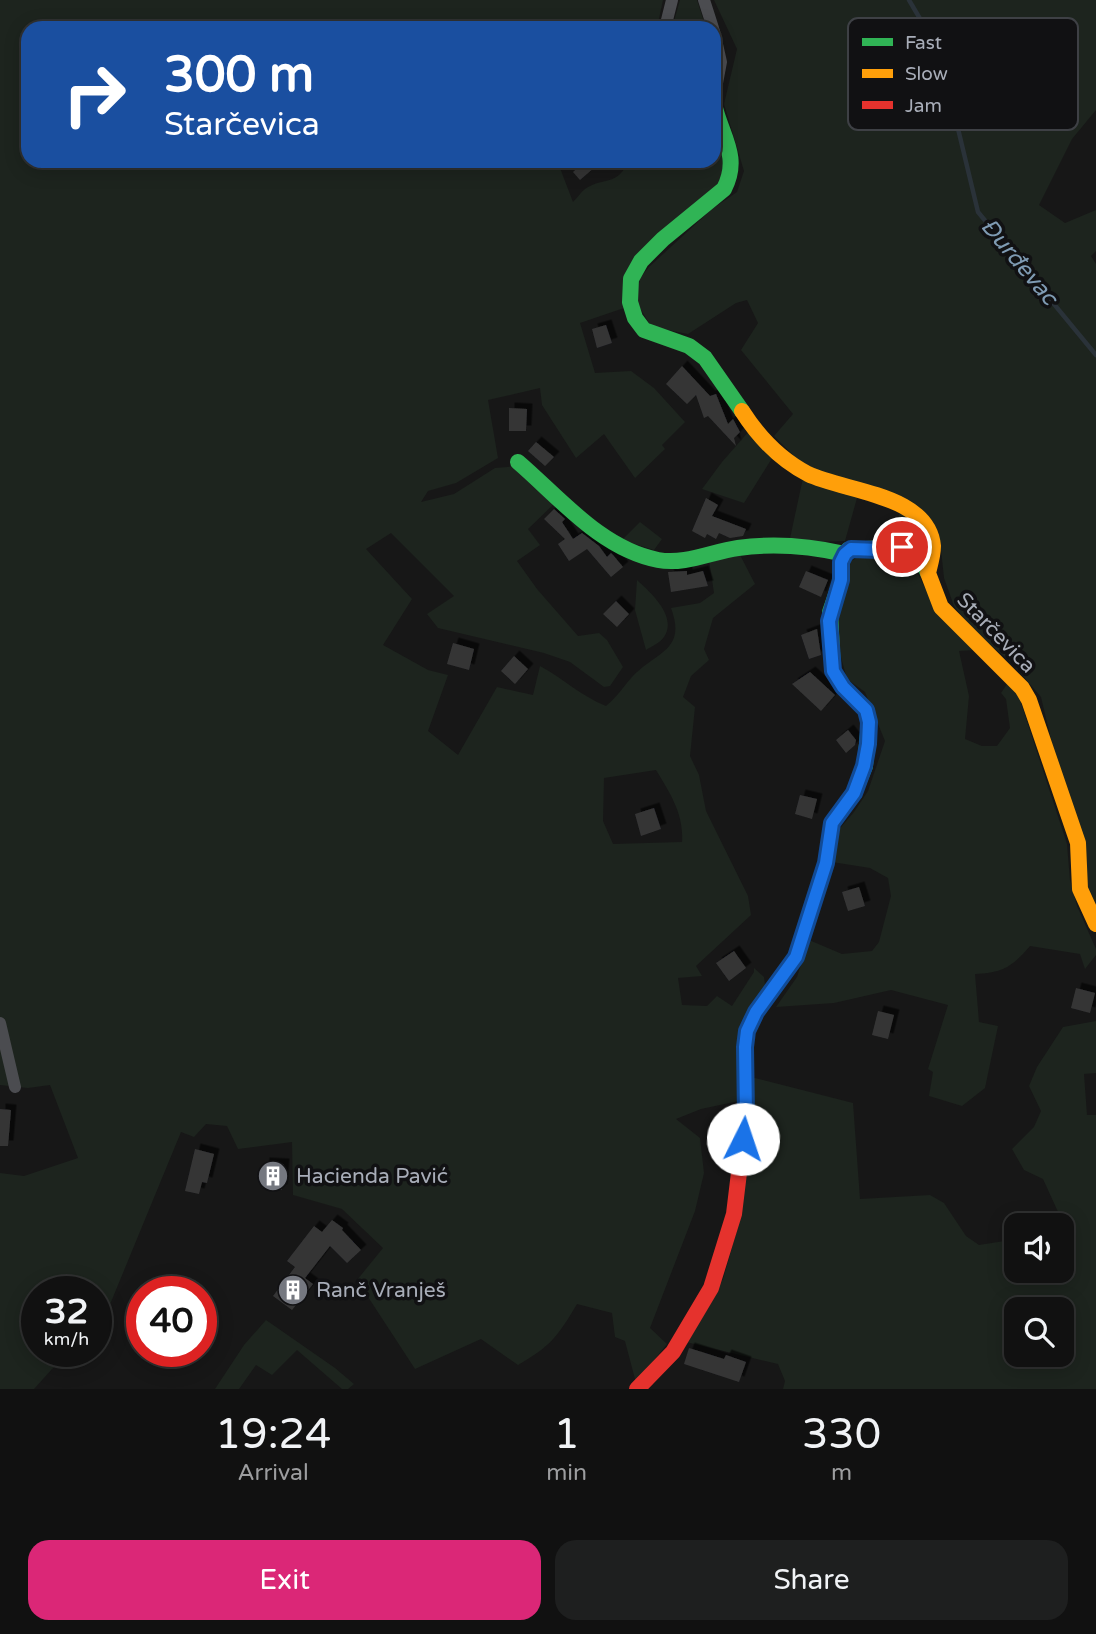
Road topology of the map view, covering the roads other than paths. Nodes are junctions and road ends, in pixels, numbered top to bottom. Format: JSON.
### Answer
{"nodes":[{"id":1,"x":672,"y":0,"type":"edge"},
{"id":2,"x":704,"y":0,"type":"edge"},
{"id":3,"x":666,"y":21,"type":"edge"},
{"id":4,"x":710,"y":21,"type":"edge"},
{"id":5,"x":721,"y":123,"type":"edge"},
{"id":6,"x":518,"y":462,"type":"dead end"},
{"id":7,"x":845,"y":554,"type":"junction"},
{"id":8,"x":928,"y":573,"type":"junction"},
{"id":9,"x":1096,"y":924,"type":"edge"},
{"id":10,"x":0,"y":1023,"type":"edge"},
{"id":11,"x":15,"y":1087,"type":"dead end"},
{"id":12,"x":637,"y":1389,"type":"edge"}],
"edges":[{"from":1,"to":3,"type":"street"},
{"from":2,"to":4,"type":"street"},
{"from":5,"to":8,"type":"street"},
{"from":6,"to":7,"type":"street"},
{"from":7,"to":8,"type":"street","name":"Starčevica"},
{"from":7,"to":12,"type":"street"},
{"from":8,"to":9,"type":"street","name":"Starčevica"},
{"from":10,"to":11,"type":"street"}]}
